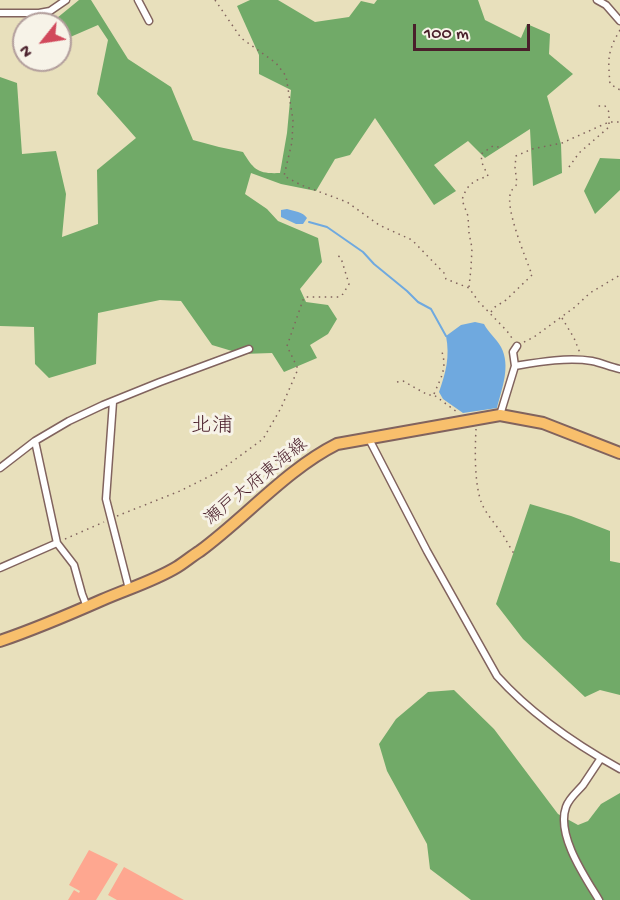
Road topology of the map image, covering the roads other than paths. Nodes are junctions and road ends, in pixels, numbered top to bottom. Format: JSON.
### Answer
{"nodes":[{"id":1,"x":66,"y":0,"type":"edge"},
{"id":2,"x":138,"y":0,"type":"edge"},
{"id":3,"x":597,"y":0,"type":"edge"},
{"id":4,"x":0,"y":13,"type":"edge"},
{"id":5,"x":149,"y":21,"type":"dead end"},
{"id":6,"x":620,"y":21,"type":"edge"},
{"id":7,"x":518,"y":346,"type":"road end"},
{"id":8,"x":249,"y":349,"type":"dead end"},
{"id":9,"x":514,"y":366,"type":"junction"},
{"id":10,"x":620,"y":369,"type":"edge"},
{"id":11,"x":113,"y":402,"type":"junction"},
{"id":12,"x":500,"y":415,"type":"junction"},
{"id":13,"x":369,"y":439,"type":"junction"},
{"id":14,"x":35,"y":441,"type":"junction"},
{"id":15,"x":620,"y":453,"type":"edge"},
{"id":16,"x":0,"y":468,"type":"edge"},
{"id":17,"x":57,"y":543,"type":"junction"},
{"id":18,"x":0,"y":568,"type":"edge"},
{"id":19,"x":129,"y":589,"type":"junction"},
{"id":20,"x":87,"y":607,"type":"junction"},
{"id":21,"x":0,"y":641,"type":"edge"},
{"id":22,"x":601,"y":758,"type":"junction"},
{"id":23,"x":620,"y":769,"type":"edge"},
{"id":24,"x":599,"y":900,"type":"edge"}],
"edges":[{"from":1,"to":4,"type":"street"},
{"from":2,"to":5,"type":"street"},
{"from":3,"to":6,"type":"street"},
{"from":7,"to":9,"type":"street"},
{"from":8,"to":11,"type":"street"},
{"from":9,"to":10,"type":"street"},
{"from":9,"to":12,"type":"street"},
{"from":11,"to":14,"type":"street"},
{"from":11,"to":19,"type":"street"},
{"from":12,"to":13,"type":"main road","name":"瀬戸大府東海線"},
{"from":12,"to":15,"type":"main road","name":"瀬戸大府東海線"},
{"from":13,"to":19,"type":"main road","name":"瀬戸大府東海線"},
{"from":13,"to":22,"type":"street"},
{"from":14,"to":16,"type":"street"},
{"from":14,"to":17,"type":"street"},
{"from":17,"to":18,"type":"street"},
{"from":17,"to":20,"type":"street"},
{"from":19,"to":20,"type":"main road","name":"瀬戸大府東海線"},
{"from":20,"to":21,"type":"main road","name":"瀬戸大府東海線"},
{"from":22,"to":23,"type":"street"},
{"from":22,"to":24,"type":"street"}]}
